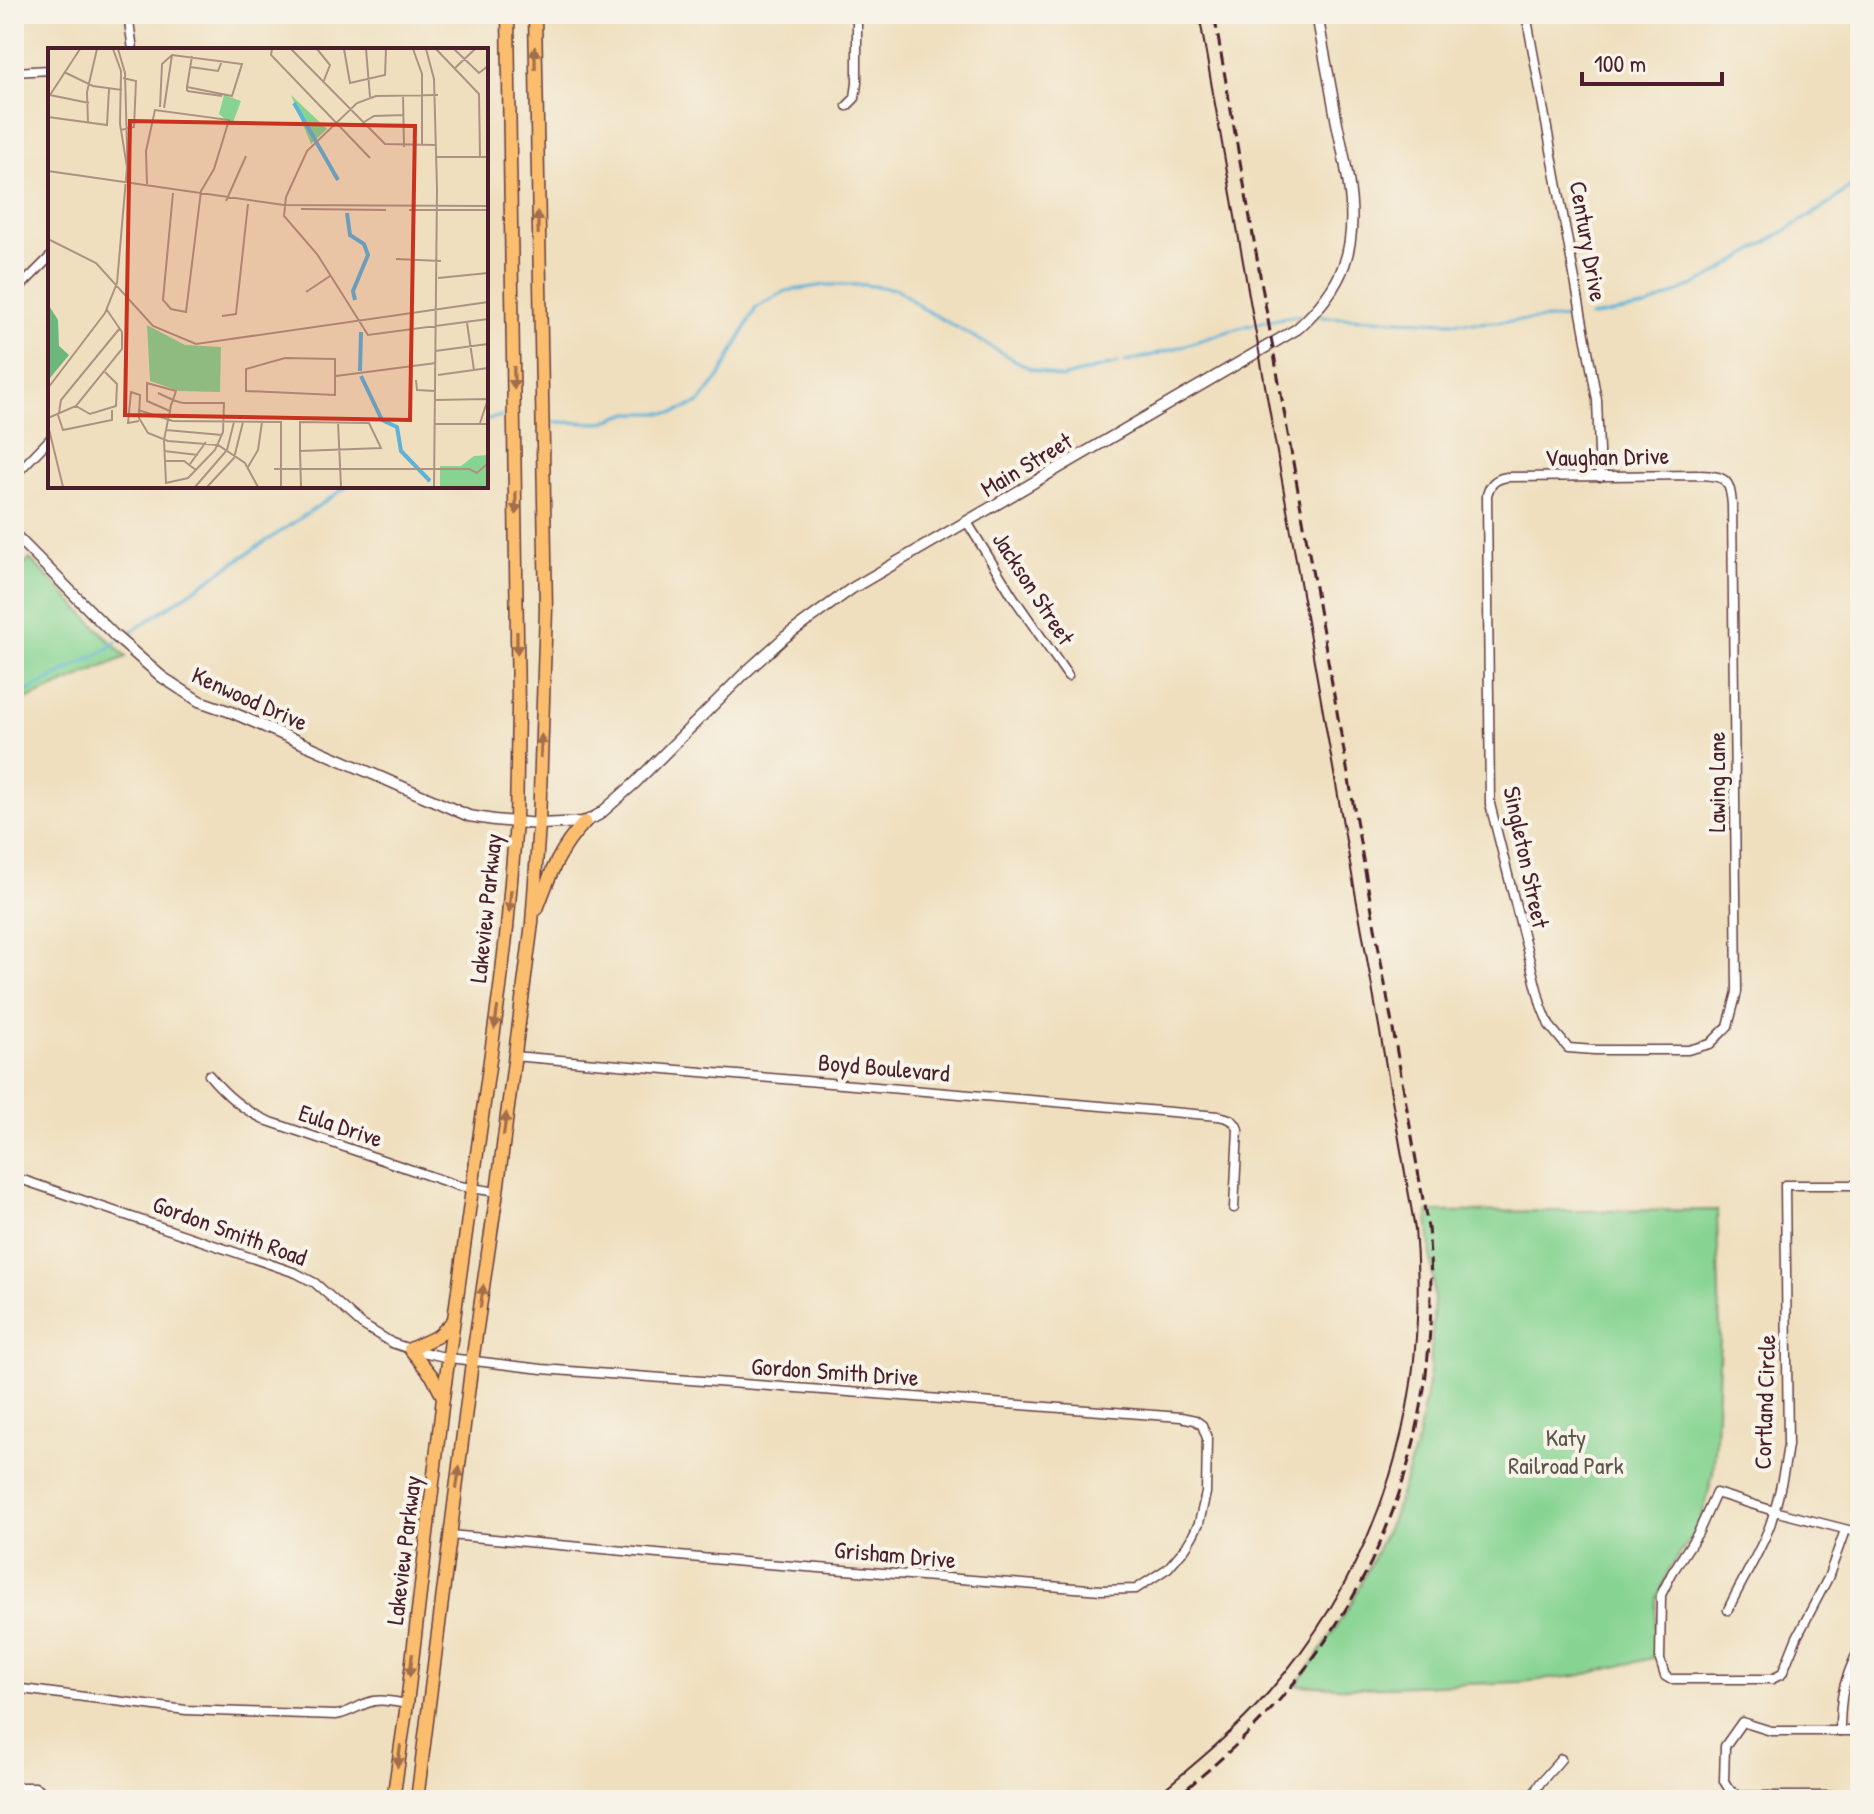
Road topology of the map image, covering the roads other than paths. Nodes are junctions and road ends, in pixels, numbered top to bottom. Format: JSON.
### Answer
{"nodes":[{"id":1,"x":128,"y":14,"type":"edge"},
{"id":2,"x":508,"y":14,"type":"edge"},
{"id":3,"x":535,"y":14,"type":"edge"},
{"id":4,"x":857,"y":14,"type":"edge"},
{"id":5,"x":1317,"y":14,"type":"edge"},
{"id":6,"x":1526,"y":14,"type":"edge"},
{"id":7,"x":133,"y":48,"type":"edge"},
{"id":8,"x":48,"y":70,"type":"edge"},
{"id":9,"x":14,"y":72,"type":"edge"},
{"id":10,"x":536,"y":101,"type":"junction"},
{"id":11,"x":510,"y":103,"type":"junction"},
{"id":12,"x":847,"y":106,"type":"dead end"},
{"id":13,"x":48,"y":259,"type":"edge"},
{"id":14,"x":14,"y":293,"type":"edge"},
{"id":15,"x":540,"y":299,"type":"junction"},
{"id":16,"x":513,"y":300,"type":"junction"},
{"id":17,"x":48,"y":441,"type":"edge"},
{"id":18,"x":14,"y":476,"type":"edge"},
{"id":19,"x":1600,"y":477,"type":"junction"},
{"id":20,"x":1731,"y":489,"type":"joint"},
{"id":21,"x":1487,"y":495,"type":"joint"},
{"id":22,"x":967,"y":522,"type":"junction"},
{"id":23,"x":544,"y":532,"type":"junction"},
{"id":24,"x":516,"y":533,"type":"junction"},
{"id":25,"x":14,"y":534,"type":"edge"},
{"id":26,"x":1068,"y":676,"type":"dead end"},
{"id":27,"x":585,"y":822,"type":"junction"},
{"id":28,"x":516,"y":823,"type":"junction"},
{"id":29,"x":539,"y":824,"type":"junction"},
{"id":30,"x":532,"y":923,"type":"junction"},
{"id":31,"x":492,"y":1047,"type":"junction"},
{"id":32,"x":1688,"y":1050,"type":"joint"},
{"id":33,"x":513,"y":1056,"type":"junction"},
{"id":34,"x":490,"y":1064,"type":"junction"},
{"id":35,"x":209,"y":1075,"type":"dead end"},
{"id":36,"x":14,"y":1180,"type":"edge"},
{"id":37,"x":1860,"y":1185,"type":"edge"},
{"id":38,"x":473,"y":1189,"type":"junction"},
{"id":39,"x":497,"y":1192,"type":"junction"},
{"id":40,"x":1234,"y":1208,"type":"dead end"},
{"id":41,"x":454,"y":1320,"type":"junction"},
{"id":42,"x":410,"y":1349,"type":"junction"},
{"id":43,"x":449,"y":1358,"type":"junction"},
{"id":44,"x":472,"y":1362,"type":"junction"},
{"id":45,"x":443,"y":1398,"type":"junction"},
{"id":46,"x":1195,"y":1420,"type":"joint"},
{"id":47,"x":1774,"y":1511,"type":"junction"},
{"id":48,"x":1845,"y":1530,"type":"junction"},
{"id":49,"x":428,"y":1532,"type":"junction"},
{"id":50,"x":1860,"y":1533,"type":"edge"},
{"id":51,"x":450,"y":1535,"type":"junction"},
{"id":52,"x":1728,"y":1610,"type":"dead end"},
{"id":53,"x":1860,"y":1647,"type":"edge"},
{"id":54,"x":14,"y":1688,"type":"edge"},
{"id":55,"x":407,"y":1704,"type":"junction"},
{"id":56,"x":1840,"y":1731,"type":"junction"},
{"id":57,"x":1860,"y":1731,"type":"edge"},
{"id":58,"x":1561,"y":1759,"type":"dead end"},
{"id":59,"x":14,"y":1787,"type":"edge"},
{"id":60,"x":1860,"y":1796,"type":"edge"},
{"id":61,"x":48,"y":1800,"type":"edge"},
{"id":62,"x":393,"y":1800,"type":"edge"},
{"id":63,"x":417,"y":1800,"type":"edge"},
{"id":64,"x":1530,"y":1800,"type":"edge"}],
"edges":[{"from":1,"to":7,"type":"street"},
{"from":2,"to":11,"type":"main road","name":"Lakeview Parkway"},
{"from":10,"to":3,"type":"main road","name":"Lakeview Parkway","one_way":true},
{"from":4,"to":12,"type":"street"},
{"from":5,"to":22,"type":"street","name":"Main Street"},
{"from":6,"to":19,"type":"street","name":"Century Drive"},
{"from":8,"to":9,"type":"street"},
{"from":10,"to":11,"type":"main road"},
{"from":15,"to":10,"type":"main road","name":"Lakeview Parkway","one_way":true},
{"from":11,"to":16,"type":"main road","name":"Lakeview Parkway"},
{"from":13,"to":14,"type":"street"},
{"from":15,"to":16,"type":"main road"},
{"from":15,"to":23,"type":"main road","name":"Lakeview Parkway"},
{"from":16,"to":24,"type":"main road","name":"Lakeview Parkway","one_way":true},
{"from":17,"to":18,"type":"street"},
{"from":19,"to":20,"type":"street","name":"Vaughan Drive"},
{"from":19,"to":21,"type":"street","name":"Vaughan Drive"},
{"from":20,"to":32,"type":"street","name":"Lawing Lane"},
{"from":21,"to":32,"type":"street","name":"Singleton Street"},
{"from":22,"to":26,"type":"street","name":"Jackson Street"},
{"from":22,"to":27,"type":"street","name":"Main Street"},
{"from":23,"to":24,"type":"main road"},
{"from":29,"to":23,"type":"main road","name":"Lakeview Parkway","one_way":true},
{"from":24,"to":28,"type":"main road","name":"Lakeview Parkway","one_way":true},
{"from":25,"to":28,"type":"street","name":"Kenwood Drive"},
{"from":27,"to":29,"type":"street"},
{"from":27,"to":30,"type":"main road"},
{"from":28,"to":29,"type":"street"},
{"from":28,"to":31,"type":"main road","name":"Lakeview Parkway","one_way":true},
{"from":29,"to":30,"type":"main road","name":"Lakeview Parkway"},
{"from":30,"to":33,"type":"main road","name":"Lakeview Parkway"},
{"from":31,"to":33,"type":"main road"},
{"from":31,"to":34,"type":"main road","name":"Lakeview Parkway"},
{"from":33,"to":34,"type":"main road"},
{"from":39,"to":33,"type":"main road","name":"Lakeview Parkway","one_way":true},
{"from":33,"to":40,"type":"street","name":"Boyd Boulevard"},
{"from":34,"to":38,"type":"main road","name":"Lakeview Parkway"},
{"from":35,"to":38,"type":"street","name":"Eula Drive"},
{"from":36,"to":42,"type":"street","name":"Gordon Smith Road"},
{"from":37,"to":47,"type":"street","name":"Cortland Circle"},
{"from":38,"to":39,"type":"street","name":"Eula Drive"},
{"from":38,"to":41,"type":"main road","name":"Lakeview Parkway"},
{"from":44,"to":39,"type":"main road","name":"Lakeview Parkway","one_way":true},
{"from":41,"to":42,"type":"main road"},
{"from":41,"to":43,"type":"main road","name":"Lakeview Parkway"},
{"from":42,"to":43,"type":"street","name":"Gordon Smith Road"},
{"from":42,"to":45,"type":"main road"},
{"from":43,"to":44,"type":"street","name":"Gordon Smith Road"},
{"from":43,"to":45,"type":"main road","name":"Lakeview Parkway"},
{"from":44,"to":46,"type":"street","name":"Gordon Smith Drive"},
{"from":51,"to":44,"type":"main road","name":"Lakeview Parkway","one_way":true},
{"from":45,"to":49,"type":"main road","name":"Lakeview Parkway"},
{"from":46,"to":51,"type":"street","name":"Grisham Drive"},
{"from":47,"to":48,"type":"street"},
{"from":47,"to":48,"type":"street"},
{"from":47,"to":52,"type":"street","name":"Cortland Circle"},
{"from":48,"to":50,"type":"street"},
{"from":49,"to":51,"type":"main road"},
{"from":49,"to":55,"type":"main road","name":"Lakeview Parkway","one_way":true},
{"from":51,"to":63,"type":"main road","name":"Lakeview Parkway"},
{"from":53,"to":56,"type":"street"},
{"from":54,"to":55,"type":"street"},
{"from":55,"to":62,"type":"main road","name":"Lakeview Parkway","one_way":true},
{"from":56,"to":57,"type":"street"},
{"from":56,"to":60,"type":"street"},
{"from":58,"to":64,"type":"street"},
{"from":59,"to":61,"type":"street"}]}
